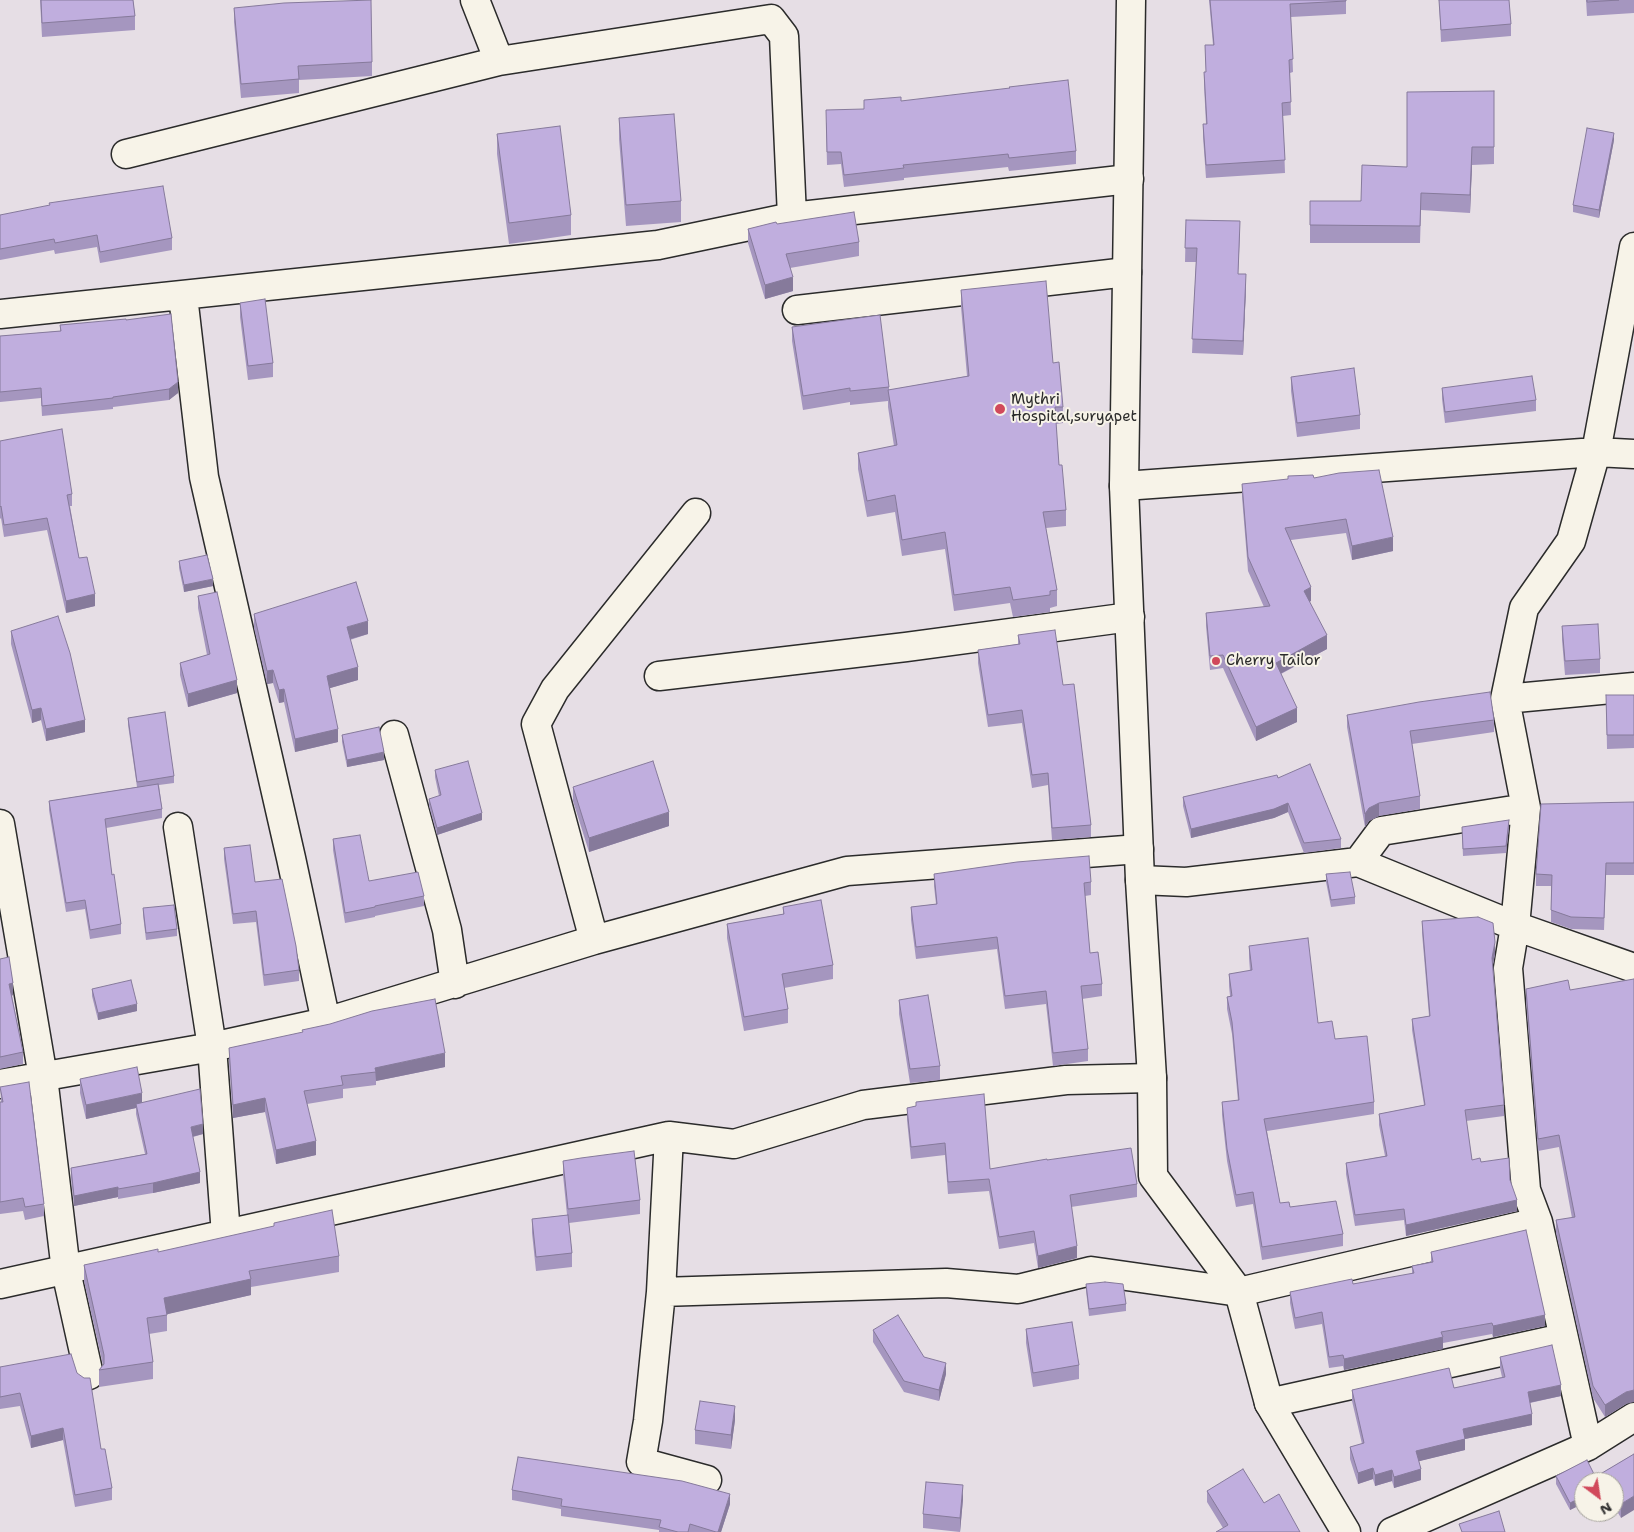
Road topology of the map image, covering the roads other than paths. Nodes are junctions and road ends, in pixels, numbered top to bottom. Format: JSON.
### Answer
{"nodes":[{"id":1,"x":475,"y":0,"type":"edge"},
{"id":2,"x":1131,"y":0,"type":"edge"},
{"id":3,"x":499,"y":61,"type":"junction"},
{"id":4,"x":126,"y":154,"type":"dead end"},
{"id":5,"x":1129,"y":179,"type":"junction"},
{"id":6,"x":792,"y":217,"type":"junction"},
{"id":7,"x":1634,"y":248,"type":"edge"},
{"id":8,"x":1127,"y":272,"type":"junction"},
{"id":9,"x":183,"y":296,"type":"junction"},
{"id":10,"x":797,"y":310,"type":"dead end"},
{"id":11,"x":0,"y":314,"type":"edge"},
{"id":12,"x":1596,"y":452,"type":"junction"},
{"id":13,"x":1634,"y":454,"type":"edge"},
{"id":14,"x":1124,"y":486,"type":"junction"},
{"id":15,"x":696,"y":512,"type":"dead end"},
{"id":16,"x":1130,"y":617,"type":"junction"},
{"id":17,"x":659,"y":676,"type":"dead end"},
{"id":18,"x":1634,"y":687,"type":"edge"},
{"id":19,"x":1504,"y":699,"type":"junction"},
{"id":20,"x":394,"y":734,"type":"dead end"},
{"id":21,"x":1526,"y":808,"type":"junction"},
{"id":22,"x":0,"y":824,"type":"edge"},
{"id":23,"x":178,"y":827,"type":"dead end"},
{"id":24,"x":1140,"y":849,"type":"junction"},
{"id":25,"x":1358,"y":862,"type":"junction"},
{"id":26,"x":1140,"y":880,"type":"junction"},
{"id":27,"x":1515,"y":926,"type":"junction"},
{"id":28,"x":594,"y":940,"type":"junction"},
{"id":29,"x":1634,"y":968,"type":"edge"},
{"id":30,"x":455,"y":984,"type":"junction"},
{"id":31,"x":326,"y":1022,"type":"junction"},
{"id":32,"x":212,"y":1047,"type":"junction"},
{"id":33,"x":43,"y":1077,"type":"junction"},
{"id":34,"x":1152,"y":1078,"type":"junction"},
{"id":35,"x":0,"y":1084,"type":"edge"},
{"id":36,"x":668,"y":1136,"type":"junction"},
{"id":37,"x":1538,"y":1222,"type":"junction"},
{"id":38,"x":226,"y":1235,"type":"junction"},
{"id":39,"x":66,"y":1271,"type":"junction"},
{"id":40,"x":0,"y":1284,"type":"edge"},
{"id":41,"x":661,"y":1292,"type":"junction"},
{"id":42,"x":1239,"y":1292,"type":"junction"},
{"id":43,"x":1563,"y":1338,"type":"junction"},
{"id":44,"x":89,"y":1375,"type":"dead end"},
{"id":45,"x":1269,"y":1403,"type":"junction"},
{"id":46,"x":1634,"y":1417,"type":"edge"},
{"id":47,"x":1588,"y":1446,"type":"junction"},
{"id":48,"x":707,"y":1480,"type":"dead end"},
{"id":49,"x":1346,"y":1532,"type":"edge"},
{"id":50,"x":1392,"y":1532,"type":"edge"}],
"edges":[{"from":1,"to":3,"type":"street"},
{"from":2,"to":5,"type":"street"},
{"from":3,"to":4,"type":"street"},
{"from":3,"to":6,"type":"street"},
{"from":5,"to":6,"type":"street"},
{"from":5,"to":8,"type":"street"},
{"from":6,"to":9,"type":"street"},
{"from":7,"to":12,"type":"street"},
{"from":8,"to":10,"type":"street"},
{"from":8,"to":14,"type":"street"},
{"from":9,"to":11,"type":"street"},
{"from":9,"to":31,"type":"street"},
{"from":12,"to":13,"type":"street"},
{"from":12,"to":14,"type":"street"},
{"from":12,"to":19,"type":"street"},
{"from":14,"to":16,"type":"street"},
{"from":15,"to":28,"type":"street"},
{"from":16,"to":17,"type":"street"},
{"from":16,"to":24,"type":"street"},
{"from":18,"to":19,"type":"street"},
{"from":19,"to":21,"type":"street"},
{"from":20,"to":30,"type":"street"},
{"from":21,"to":25,"type":"street"},
{"from":21,"to":27,"type":"street"},
{"from":22,"to":33,"type":"street"},
{"from":23,"to":32,"type":"street"},
{"from":24,"to":26,"type":"street"},
{"from":24,"to":28,"type":"street"},
{"from":25,"to":26,"type":"street"},
{"from":25,"to":27,"type":"street"},
{"from":26,"to":34,"type":"street"},
{"from":27,"to":29,"type":"street"},
{"from":27,"to":37,"type":"street"},
{"from":28,"to":30,"type":"street"},
{"from":30,"to":31,"type":"street"},
{"from":31,"to":32,"type":"street"},
{"from":32,"to":33,"type":"street"},
{"from":32,"to":38,"type":"street"},
{"from":33,"to":35,"type":"street"},
{"from":33,"to":39,"type":"street"},
{"from":34,"to":36,"type":"street"},
{"from":34,"to":42,"type":"street"},
{"from":36,"to":38,"type":"street"},
{"from":36,"to":41,"type":"street"},
{"from":37,"to":42,"type":"street"},
{"from":37,"to":43,"type":"street"},
{"from":38,"to":39,"type":"street"},
{"from":39,"to":40,"type":"street"},
{"from":39,"to":44,"type":"street"},
{"from":41,"to":42,"type":"street"},
{"from":41,"to":48,"type":"street"},
{"from":42,"to":45,"type":"street"},
{"from":43,"to":45,"type":"street"},
{"from":43,"to":47,"type":"street"},
{"from":45,"to":49,"type":"street"},
{"from":46,"to":47,"type":"street"},
{"from":47,"to":50,"type":"street"}]}
